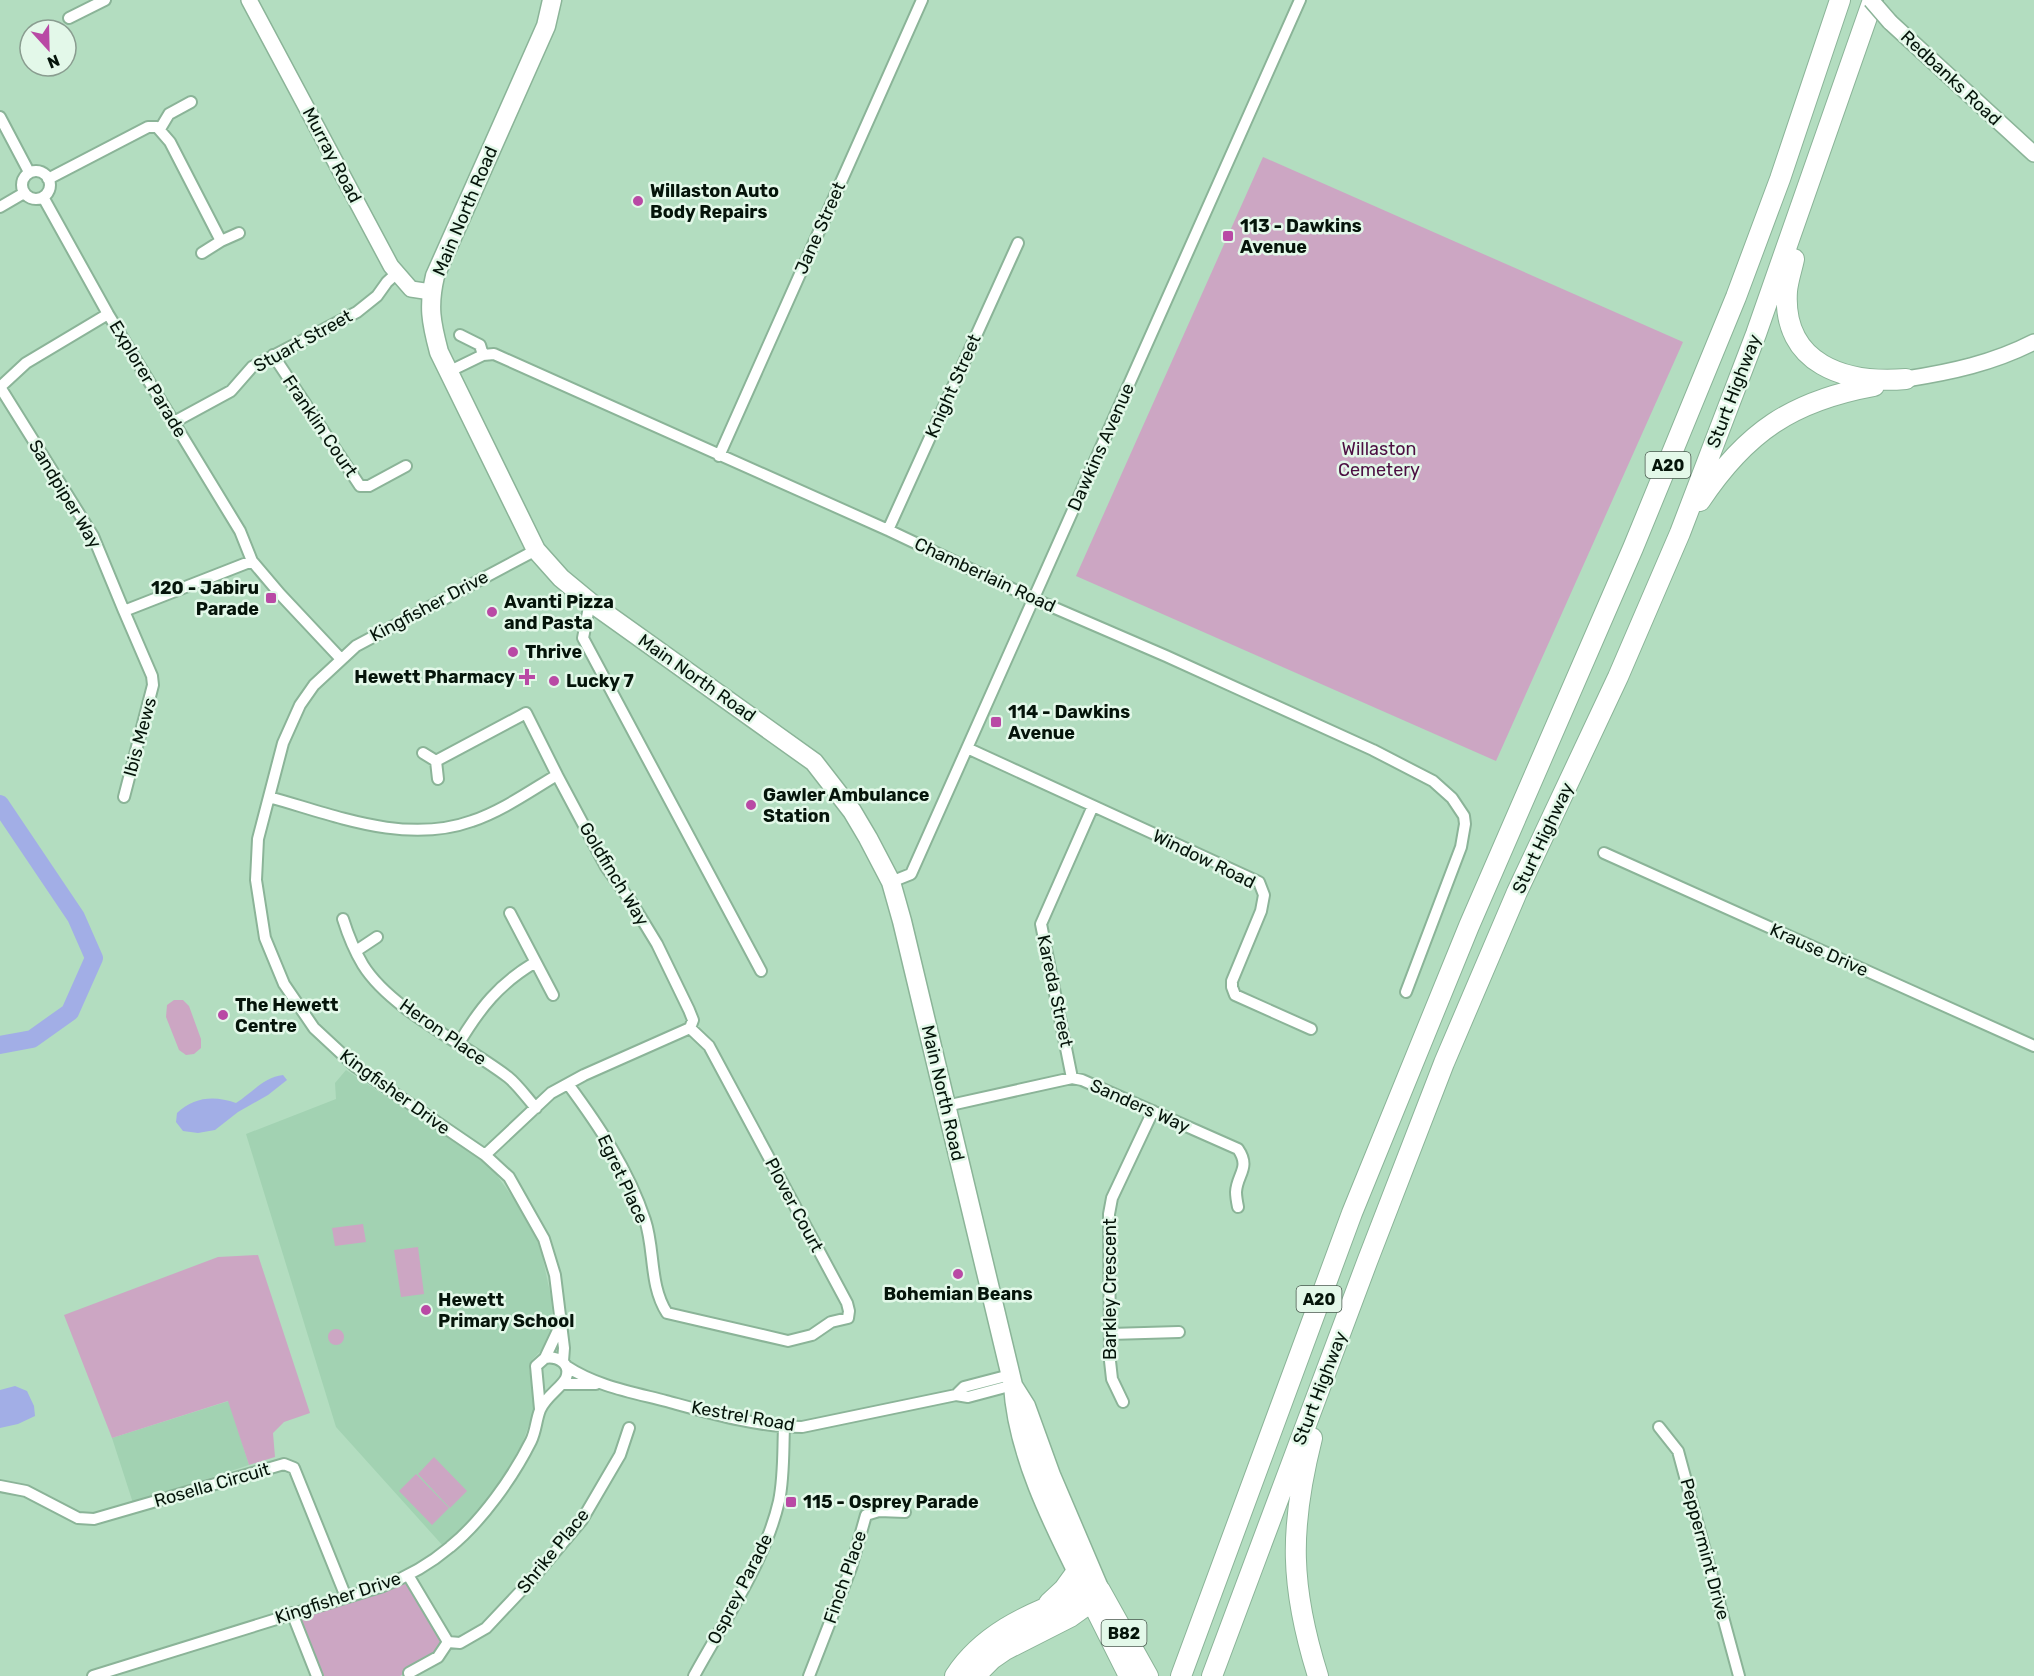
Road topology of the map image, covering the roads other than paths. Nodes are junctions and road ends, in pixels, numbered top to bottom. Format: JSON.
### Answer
{"nodes":[{"id":1,"x":249,"y":0,"type":"edge"},
{"id":2,"x":552,"y":0,"type":"edge"},
{"id":3,"x":922,"y":0,"type":"edge"},
{"id":4,"x":1300,"y":0,"type":"edge"},
{"id":5,"x":1840,"y":0,"type":"edge"},
{"id":6,"x":1872,"y":0,"type":"edge"},
{"id":7,"x":100,"y":1,"type":"edge"},
{"id":8,"x":69,"y":18,"type":"dead end"},
{"id":9,"x":191,"y":102,"type":"dead end"},
{"id":10,"x":0,"y":117,"type":"edge"},
{"id":11,"x":160,"y":129,"type":"junction"},
{"id":12,"x":2034,"y":154,"type":"edge"},
{"id":13,"x":1819,"y":157,"type":"junction"},
{"id":14,"x":29,"y":172,"type":"junction"},
{"id":15,"x":48,"y":178,"type":"junction"},
{"id":16,"x":24,"y":193,"type":"junction"},
{"id":17,"x":43,"y":197,"type":"junction"},
{"id":18,"x":0,"y":207,"type":"edge"},
{"id":19,"x":239,"y":233,"type":"dead end"},
{"id":20,"x":221,"y":241,"type":"junction"},
{"id":21,"x":1018,"y":243,"type":"dead end"},
{"id":22,"x":202,"y":253,"type":"dead end"},
{"id":23,"x":397,"y":273,"type":"junction"},
{"id":24,"x":431,"y":292,"type":"junction"},
{"id":25,"x":108,"y":314,"type":"junction"},
{"id":26,"x":460,"y":335,"type":"dead end"},
{"id":27,"x":2034,"y":342,"type":"edge"},
{"id":28,"x":483,"y":355,"type":"junction"},
{"id":29,"x":273,"y":356,"type":"junction"},
{"id":30,"x":448,"y":372,"type":"junction"},
{"id":31,"x":1906,"y":379,"type":"junction"},
{"id":32,"x":0,"y":387,"type":"edge"},
{"id":33,"x":174,"y":422,"type":"junction"},
{"id":34,"x":719,"y":456,"type":"junction"},
{"id":35,"x":406,"y":466,"type":"dead end"},
{"id":36,"x":888,"y":530,"type":"junction"},
{"id":37,"x":1680,"y":532,"type":"junction"},
{"id":38,"x":536,"y":550,"type":"junction"},
{"id":39,"x":252,"y":561,"type":"junction"},
{"id":40,"x":1034,"y":599,"type":"junction"},
{"id":41,"x":590,"y":602,"type":"junction"},
{"id":42,"x":124,"y":611,"type":"junction"},
{"id":43,"x":341,"y":659,"type":"junction"},
{"id":44,"x":967,"y":748,"type":"junction"},
{"id":45,"x":423,"y":753,"type":"dead end"},
{"id":46,"x":436,"y":761,"type":"junction"},
{"id":47,"x":557,"y":775,"type":"junction"},
{"id":48,"x":438,"y":780,"type":"dead end"},
{"id":49,"x":124,"y":797,"type":"dead end"},
{"id":50,"x":269,"y":797,"type":"junction"},
{"id":51,"x":1093,"y":806,"type":"junction"},
{"id":52,"x":1604,"y":853,"type":"dead end"},
{"id":53,"x":891,"y":882,"type":"junction"},
{"id":54,"x":510,"y":913,"type":"dead end"},
{"id":55,"x":343,"y":919,"type":"dead end"},
{"id":56,"x":376,"y":938,"type":"dead end"},
{"id":57,"x":356,"y":951,"type":"junction"},
{"id":58,"x":534,"y":963,"type":"junction"},
{"id":59,"x":761,"y":971,"type":"dead end"},
{"id":60,"x":1406,"y":992,"type":"dead end"},
{"id":61,"x":553,"y":995,"type":"dead end"},
{"id":62,"x":690,"y":1028,"type":"junction"},
{"id":63,"x":1311,"y":1029,"type":"dead end"},
{"id":64,"x":459,"y":1043,"type":"junction"},
{"id":65,"x":2034,"y":1046,"type":"edge"},
{"id":66,"x":1072,"y":1078,"type":"junction"},
{"id":67,"x":568,"y":1084,"type":"junction"},
{"id":68,"x":946,"y":1106,"type":"junction"},
{"id":69,"x":536,"y":1108,"type":"junction"},
{"id":70,"x":1153,"y":1111,"type":"junction"},
{"id":71,"x":485,"y":1155,"type":"junction"},
{"id":72,"x":1238,"y":1207,"type":"dead end"},
{"id":73,"x":561,"y":1324,"type":"junction"},
{"id":74,"x":1179,"y":1332,"type":"dead end"},
{"id":75,"x":1110,"y":1334,"type":"junction"},
{"id":76,"x":775,"y":1339,"type":"joint"},
{"id":77,"x":1337,"y":1343,"type":"junction"},
{"id":78,"x":545,"y":1358,"type":"junction"},
{"id":79,"x":565,"y":1364,"type":"junction"},
{"id":80,"x":536,"y":1377,"type":"junction"},
{"id":81,"x":1011,"y":1380,"type":"junction"},
{"id":82,"x":602,"y":1384,"type":"junction"},
{"id":83,"x":559,"y":1385,"type":"junction"},
{"id":84,"x":1123,"y":1402,"type":"dead end"},
{"id":85,"x":540,"y":1409,"type":"junction"},
{"id":86,"x":784,"y":1427,"type":"junction"},
{"id":87,"x":1659,"y":1427,"type":"dead end"},
{"id":88,"x":629,"y":1428,"type":"dead end"},
{"id":89,"x":0,"y":1486,"type":"edge"},
{"id":90,"x":904,"y":1512,"type":"dead end"},
{"id":91,"x":1077,"y":1571,"type":"junction"},
{"id":92,"x":408,"y":1575,"type":"junction"},
{"id":93,"x":1095,"y":1593,"type":"junction"},
{"id":94,"x":346,"y":1597,"type":"junction"},
{"id":95,"x":292,"y":1613,"type":"junction"},
{"id":96,"x":1034,"y":1613,"type":"junction"},
{"id":97,"x":1070,"y":1617,"type":"junction"},
{"id":98,"x":448,"y":1642,"type":"junction"},
{"id":99,"x":409,"y":1673,"type":"dead end"},
{"id":100,"x":93,"y":1676,"type":"edge"},
{"id":101,"x":317,"y":1676,"type":"edge"},
{"id":102,"x":694,"y":1676,"type":"edge"},
{"id":103,"x":809,"y":1676,"type":"edge"},
{"id":104,"x":955,"y":1676,"type":"edge"},
{"id":105,"x":975,"y":1676,"type":"edge"},
{"id":106,"x":1129,"y":1676,"type":"edge"},
{"id":107,"x":1148,"y":1676,"type":"edge"},
{"id":108,"x":1181,"y":1676,"type":"edge"},
{"id":109,"x":1212,"y":1676,"type":"edge"},
{"id":110,"x":1318,"y":1676,"type":"edge"},
{"id":111,"x":1739,"y":1676,"type":"edge"}],
"edges":[{"from":1,"to":23,"type":"main road","name":"Murray Road"},
{"from":2,"to":24,"type":"main road","name":"Main North Road"},
{"from":3,"to":34,"type":"street","name":"Jane Street"},
{"from":4,"to":40,"type":"street","name":"Dawkins Avenue"},
{"from":5,"to":108,"type":"highway","name":"Sturt Highway","number":"A20"},
{"from":6,"to":12,"type":"main road","name":"Redbanks Road","bridge":true},
{"from":6,"to":13,"type":"highway","name":"Sturt Highway","number":"A20"},
{"from":7,"to":8,"type":"street"},
{"from":9,"to":11,"type":"street"},
{"from":10,"to":14,"type":"street"},
{"from":11,"to":15,"type":"street"},
{"from":11,"to":20,"type":"street"},
{"from":13,"to":31,"type":"highway"},
{"from":13,"to":37,"type":"highway","name":"Sturt Highway","number":"A20"},
{"from":14,"to":15,"type":"street"},
{"from":14,"to":16,"type":"street"},
{"from":15,"to":17,"type":"street"},
{"from":16,"to":17,"type":"street"},
{"from":16,"to":18,"type":"street"},
{"from":17,"to":25,"type":"street","name":"Explorer Parade"},
{"from":19,"to":20,"type":"street"},
{"from":20,"to":22,"type":"street"},
{"from":21,"to":36,"type":"street","name":"Knight Street"},
{"from":23,"to":24,"type":"main road","name":"Murray Road"},
{"from":23,"to":29,"type":"street","name":"Stuart Street"},
{"from":24,"to":30,"type":"main road","name":"Main North Road"},
{"from":25,"to":32,"type":"street"},
{"from":25,"to":33,"type":"street","name":"Explorer Parade"},
{"from":26,"to":28,"type":"street","name":"Chamberlain Road"},
{"from":27,"to":31,"type":"main road"},
{"from":28,"to":30,"type":"street"},
{"from":28,"to":34,"type":"street","name":"Chamberlain Road"},
{"from":29,"to":33,"type":"street","name":"Stuart Street"},
{"from":29,"to":35,"type":"street","name":"Franklin Court"},
{"from":30,"to":38,"type":"main road","name":"Main North Road"},
{"from":31,"to":37,"type":"highway"},
{"from":32,"to":42,"type":"street","name":"Sandpiper Way"},
{"from":33,"to":39,"type":"street","name":"Explorer Parade"},
{"from":34,"to":36,"type":"street","name":"Chamberlain Road"},
{"from":36,"to":40,"type":"street","name":"Chamberlain Road"},
{"from":37,"to":77,"type":"highway","name":"Sturt Highway","number":"A20"},
{"from":38,"to":41,"type":"main road","name":"Main North Road"},
{"from":38,"to":43,"type":"street","name":"Kingfisher Drive"},
{"from":39,"to":42,"type":"street"},
{"from":39,"to":43,"type":"street","name":"Explorer Parade"},
{"from":40,"to":44,"type":"street","name":"Dawkins Avenue"},
{"from":40,"to":60,"type":"street","name":"Chamberlain Road"},
{"from":41,"to":53,"type":"main road","name":"Main North Road"},
{"from":41,"to":59,"type":"street"},
{"from":42,"to":49,"type":"street","name":"Ibis Mews"},
{"from":43,"to":50,"type":"street","name":"Kingfisher Drive"},
{"from":44,"to":51,"type":"street","name":"Window Road"},
{"from":44,"to":53,"type":"street","name":"Dawkins Avenue"},
{"from":45,"to":46,"type":"street"},
{"from":46,"to":47,"type":"street","name":"Goldfinch Way"},
{"from":46,"to":48,"type":"street"},
{"from":47,"to":50,"type":"street"},
{"from":47,"to":62,"type":"street","name":"Goldfinch Way"},
{"from":50,"to":71,"type":"street","name":"Kingfisher Drive"},
{"from":51,"to":63,"type":"street","name":"Window Road"},
{"from":51,"to":66,"type":"street","name":"Kareda Street"},
{"from":52,"to":65,"type":"street","name":"Krause Drive"},
{"from":53,"to":68,"type":"main road","name":"Main North Road"},
{"from":54,"to":58,"type":"street"},
{"from":55,"to":57,"type":"street","name":"Heron Place"},
{"from":56,"to":57,"type":"street"},
{"from":57,"to":64,"type":"street","name":"Heron Place"},
{"from":58,"to":61,"type":"street"},
{"from":58,"to":64,"type":"street"},
{"from":62,"to":67,"type":"street"},
{"from":62,"to":76,"type":"street","name":"Plover Court"},
{"from":64,"to":69,"type":"street","name":"Heron Place"},
{"from":66,"to":68,"type":"street","name":"Sanders Way"},
{"from":66,"to":70,"type":"street","name":"Sanders Way"},
{"from":67,"to":69,"type":"street"},
{"from":67,"to":76,"type":"street","name":"Egret Place"},
{"from":68,"to":81,"type":"main road","name":"Main North Road"},
{"from":69,"to":71,"type":"street"},
{"from":70,"to":72,"type":"street","name":"Sanders Way"},
{"from":70,"to":75,"type":"street","name":"Barkley Crescent"},
{"from":71,"to":73,"type":"street","name":"Kingfisher Drive"},
{"from":73,"to":78,"type":"street"},
{"from":73,"to":79,"type":"street","name":"Kingfisher Drive"},
{"from":74,"to":75,"type":"street"},
{"from":75,"to":84,"type":"street","name":"Barkley Crescent"},
{"from":77,"to":109,"type":"highway","name":"Sturt Highway","number":"A20"},
{"from":77,"to":110,"type":"highway"},
{"from":78,"to":79,"type":"street"},
{"from":78,"to":80,"type":"street"},
{"from":79,"to":82,"type":"street","name":"Kestrel Road"},
{"from":79,"to":83,"type":"street"},
{"from":80,"to":83,"type":"street"},
{"from":80,"to":85,"type":"street","name":"Kingfisher Drive"},
{"from":81,"to":86,"type":"street","name":"Kestrel Road"},
{"from":81,"to":91,"type":"main road","name":"Main North Road"},
{"from":81,"to":93,"type":"main road","name":"Main North Road"},
{"from":82,"to":83,"type":"street","name":"Kestrel Road"},
{"from":82,"to":86,"type":"street","name":"Kestrel Road"},
{"from":83,"to":85,"type":"street","name":"Kingfisher Drive"},
{"from":85,"to":92,"type":"street","name":"Kingfisher Drive"},
{"from":86,"to":102,"type":"street","name":"Osprey Parade"},
{"from":87,"to":111,"type":"street","name":"Peppermint Drive"},
{"from":88,"to":98,"type":"street","name":"Shrike Place"},
{"from":89,"to":94,"type":"street","name":"Rosella Circuit"},
{"from":90,"to":103,"type":"street","name":"Finch Place"},
{"from":91,"to":93,"type":"main road","name":"Main North Road"},
{"from":91,"to":96,"type":"highway"},
{"from":92,"to":94,"type":"street","name":"Kingfisher Drive"},
{"from":92,"to":98,"type":"street"},
{"from":93,"to":96,"type":"highway"},
{"from":93,"to":97,"type":"highway"},
{"from":93,"to":106,"type":"highway","number":"B82"},
{"from":93,"to":107,"type":"highway","number":"B82"},
{"from":94,"to":95,"type":"street","name":"Kingfisher Drive"},
{"from":95,"to":100,"type":"street","name":"Kingfisher Drive"},
{"from":95,"to":101,"type":"street"},
{"from":96,"to":104,"type":"highway"},
{"from":97,"to":105,"type":"highway"},
{"from":97,"to":106,"type":"highway"},
{"from":98,"to":99,"type":"street","name":"Shrike Place"}]}
